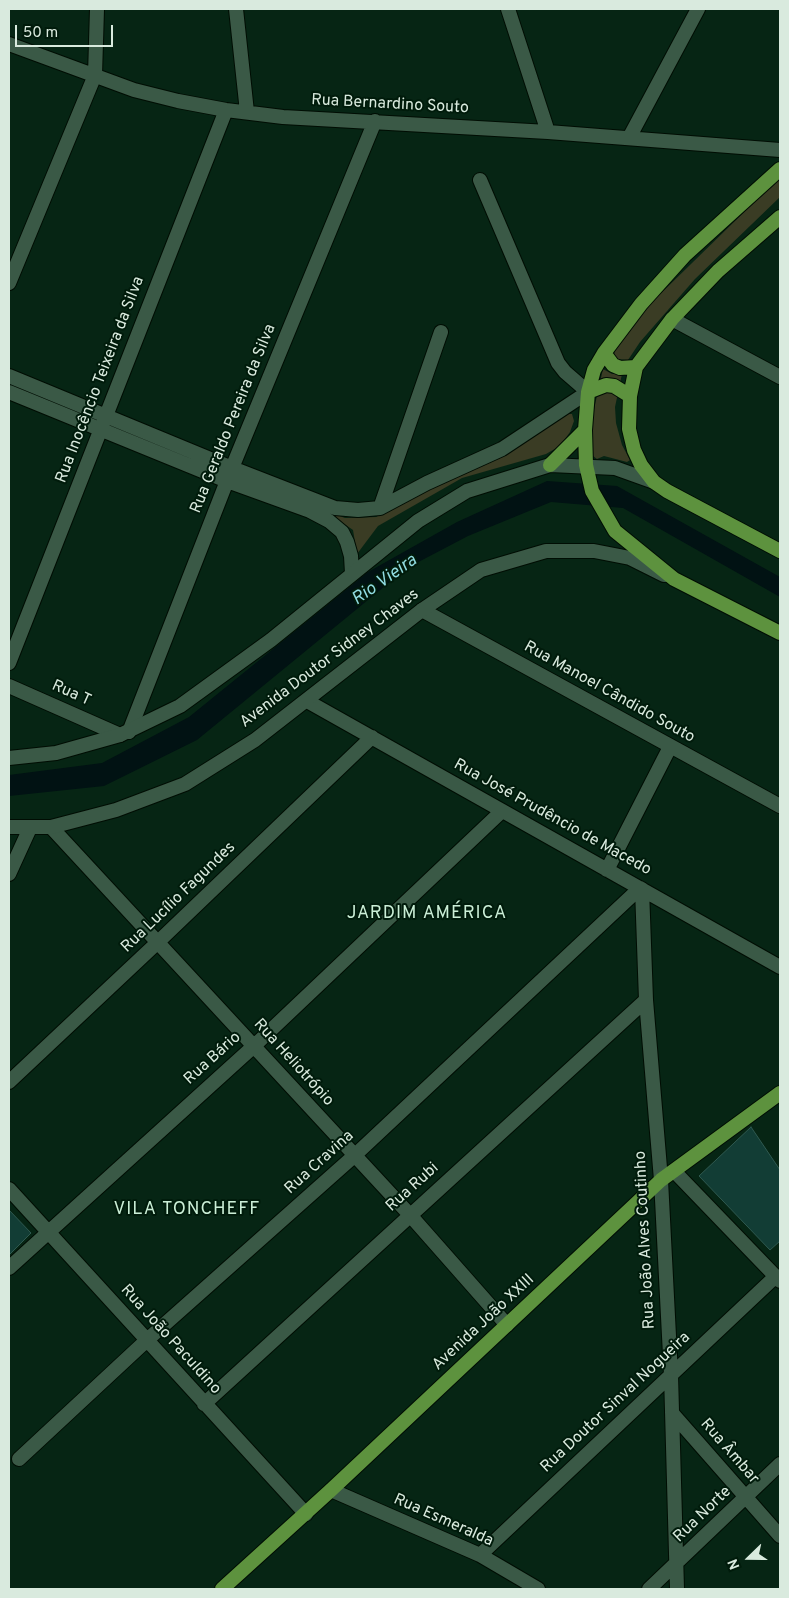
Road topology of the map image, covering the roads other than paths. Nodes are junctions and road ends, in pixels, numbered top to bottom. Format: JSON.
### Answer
{"nodes":[{"id":1,"x":96,"y":9,"type":"edge"},
{"id":2,"x":236,"y":9,"type":"edge"},
{"id":3,"x":508,"y":9,"type":"edge"},
{"id":4,"x":698,"y":9,"type":"edge"},
{"id":5,"x":9,"y":44,"type":"edge"},
{"id":6,"x":95,"y":75,"type":"junction"},
{"id":7,"x":226,"y":110,"type":"junction"},
{"id":8,"x":247,"y":112,"type":"junction"},
{"id":9,"x":375,"y":121,"type":"junction"},
{"id":10,"x":548,"y":132,"type":"junction"},
{"id":11,"x":628,"y":138,"type":"junction"},
{"id":12,"x":780,"y":150,"type":"edge"},
{"id":13,"x":780,"y":169,"type":"edge"},
{"id":14,"x":480,"y":180,"type":"dead end"},
{"id":15,"x":780,"y":217,"type":"edge"},
{"id":16,"x":9,"y":283,"type":"edge"},
{"id":17,"x":672,"y":319,"type":"junction"},
{"id":18,"x":441,"y":332,"type":"dead end"},
{"id":19,"x":604,"y":353,"type":"junction"},
{"id":20,"x":636,"y":367,"type":"junction"},
{"id":21,"x":9,"y":376,"type":"edge"},
{"id":22,"x":780,"y":377,"type":"edge"},
{"id":23,"x":9,"y":392,"type":"edge"},
{"id":24,"x":588,"y":392,"type":"junction"},
{"id":25,"x":630,"y":396,"type":"junction"},
{"id":26,"x":105,"y":415,"type":"junction"},
{"id":27,"x":100,"y":430,"type":"junction"},
{"id":28,"x":585,"y":430,"type":"junction"},
{"id":29,"x":550,"y":465,"type":"junction"},
{"id":30,"x":586,"y":465,"type":"junction"},
{"id":31,"x":229,"y":475,"type":"junction"},
{"id":32,"x":654,"y":482,"type":"junction"},
{"id":33,"x":380,"y":508,"type":"junction"},
{"id":34,"x":780,"y":551,"type":"edge"},
{"id":35,"x":352,"y":573,"type":"junction"},
{"id":36,"x":674,"y":579,"type":"junction"},
{"id":37,"x":422,"y":610,"type":"junction"},
{"id":38,"x":780,"y":633,"type":"edge"},
{"id":39,"x":9,"y":663,"type":"edge"},
{"id":40,"x":9,"y":686,"type":"edge"},
{"id":41,"x":307,"y":700,"type":"junction"},
{"id":42,"x":125,"y":733,"type":"junction"},
{"id":43,"x":372,"y":737,"type":"junction"},
{"id":44,"x":670,"y":748,"type":"junction"},
{"id":45,"x":9,"y":758,"type":"edge"},
{"id":46,"x":780,"y":806,"type":"edge"},
{"id":47,"x":502,"y":811,"type":"junction"},
{"id":48,"x":9,"y":827,"type":"edge"},
{"id":49,"x":51,"y":827,"type":"junction"},
{"id":50,"x":30,"y":828,"type":"junction"},
{"id":51,"x":607,"y":870,"type":"junction"},
{"id":52,"x":9,"y":874,"type":"edge"},
{"id":53,"x":641,"y":888,"type":"junction"},
{"id":54,"x":158,"y":942,"type":"junction"},
{"id":55,"x":780,"y":967,"type":"edge"},
{"id":56,"x":646,"y":1000,"type":"junction"},
{"id":57,"x":254,"y":1046,"type":"junction"},
{"id":58,"x":9,"y":1082,"type":"edge"},
{"id":59,"x":780,"y":1093,"type":"edge"},
{"id":60,"x":354,"y":1156,"type":"junction"},
{"id":61,"x":674,"y":1170,"type":"junction"},
{"id":62,"x":661,"y":1180,"type":"junction"},
{"id":63,"x":9,"y":1189,"type":"edge"},
{"id":64,"x":410,"y":1215,"type":"junction"},
{"id":65,"x":48,"y":1232,"type":"junction"},
{"id":66,"x":9,"y":1268,"type":"edge"},
{"id":67,"x":778,"y":1279,"type":"edge"},
{"id":68,"x":507,"y":1325,"type":"junction"},
{"id":69,"x":147,"y":1340,"type":"junction"},
{"id":70,"x":671,"y":1375,"type":"junction"},
{"id":71,"x":204,"y":1404,"type":"junction"},
{"id":72,"x":672,"y":1414,"type":"junction"},
{"id":73,"x":19,"y":1459,"type":"dead end"},
{"id":74,"x":780,"y":1464,"type":"edge"},
{"id":75,"x":331,"y":1490,"type":"junction"},
{"id":76,"x":746,"y":1498,"type":"junction"},
{"id":77,"x":306,"y":1514,"type":"junction"},
{"id":78,"x":780,"y":1536,"type":"edge"},
{"id":79,"x":480,"y":1555,"type":"junction"},
{"id":80,"x":677,"y":1564,"type":"junction"},
{"id":81,"x":222,"y":1589,"type":"edge"},
{"id":82,"x":538,"y":1589,"type":"edge"},
{"id":83,"x":649,"y":1589,"type":"edge"},
{"id":84,"x":676,"y":1589,"type":"edge"}],
"edges":[{"from":1,"to":6,"type":"street"},
{"from":2,"to":8,"type":"street"},
{"from":3,"to":10,"type":"street"},
{"from":4,"to":11,"type":"street"},
{"from":5,"to":6,"type":"street","name":"Rua Bernardino Souto"},
{"from":6,"to":7,"type":"street","name":"Rua Bernardino Souto"},
{"from":6,"to":16,"type":"street"},
{"from":7,"to":8,"type":"street","name":"Rua Bernardino Souto"},
{"from":7,"to":26,"type":"street","name":"Rua Inocêncio Teixeira da Silva"},
{"from":8,"to":9,"type":"street","name":"Rua Bernardino Souto"},
{"from":9,"to":10,"type":"street","name":"Rua Bernardino Souto"},
{"from":9,"to":31,"type":"street","name":"Rua Geraldo Pereira da Silva"},
{"from":10,"to":11,"type":"street","name":"Rua Bernardino Souto"},
{"from":11,"to":12,"type":"street","name":"Rua Bernardino Souto"},
{"from":13,"to":19,"type":"main road"},
{"from":14,"to":24,"type":"street"},
{"from":15,"to":17,"type":"main road"},
{"from":17,"to":20,"type":"main road"},
{"from":17,"to":22,"type":"street"},
{"from":18,"to":33,"type":"street"},
{"from":19,"to":20,"type":"main road"},
{"from":19,"to":24,"type":"main road"},
{"from":20,"to":25,"type":"main road"},
{"from":21,"to":26,"type":"street"},
{"from":23,"to":27,"type":"street"},
{"from":24,"to":25,"type":"main road"},
{"from":24,"to":28,"type":"main road"},
{"from":24,"to":33,"type":"street"},
{"from":25,"to":32,"type":"main road"},
{"from":26,"to":27,"type":"street","name":"Rua Inocêncio Teixeira da Silva"},
{"from":26,"to":31,"type":"street"},
{"from":27,"to":31,"type":"street"},
{"from":27,"to":39,"type":"street","name":"Rua Inocêncio Teixeira da Silva"},
{"from":28,"to":29,"type":"main road"},
{"from":28,"to":30,"type":"main road"},
{"from":29,"to":30,"type":"street"},
{"from":29,"to":35,"type":"street"},
{"from":30,"to":32,"type":"street"},
{"from":30,"to":36,"type":"main road"},
{"from":31,"to":33,"type":"street"},
{"from":31,"to":35,"type":"street"},
{"from":31,"to":42,"type":"street","name":"Rua Geraldo Pereira da Silva"},
{"from":32,"to":34,"type":"main road"},
{"from":35,"to":42,"type":"street"},
{"from":36,"to":37,"type":"street","name":"Avenida Doutor Sidney Chaves"},
{"from":36,"to":38,"type":"main road"},
{"from":37,"to":41,"type":"street","name":"Avenida Doutor Sidney Chaves"},
{"from":37,"to":44,"type":"street","name":"Rua Manoel Cândido Souto"},
{"from":40,"to":42,"type":"street","name":"Rua T"},
{"from":41,"to":43,"type":"street","name":"Rua José Prudêncio de Macedo"},
{"from":41,"to":49,"type":"street","name":"Avenida Doutor Sidney Chaves"},
{"from":42,"to":45,"type":"street"},
{"from":43,"to":47,"type":"street","name":"Rua José Prudêncio de Macedo"},
{"from":43,"to":54,"type":"street","name":"Rua Lucílio Fagundes"},
{"from":44,"to":46,"type":"street","name":"Rua Manoel Cândido Souto"},
{"from":44,"to":51,"type":"street"},
{"from":47,"to":51,"type":"street","name":"Rua José Prudêncio de Macedo"},
{"from":47,"to":57,"type":"street","name":"Rua Bário"},
{"from":48,"to":50,"type":"street","name":"Avenida Doutor Sidney Chaves"},
{"from":49,"to":50,"type":"street","name":"Avenida Doutor Sidney Chaves"},
{"from":49,"to":54,"type":"street","name":"Rua Heliotrópio"},
{"from":50,"to":52,"type":"street"},
{"from":51,"to":53,"type":"street","name":"Rua José Prudêncio de Macedo"},
{"from":53,"to":55,"type":"street","name":"Rua José Prudêncio de Macedo"},
{"from":53,"to":56,"type":"street","name":"Rua João Alves Coutinho"},
{"from":53,"to":60,"type":"street","name":"Rua Cravina"},
{"from":54,"to":57,"type":"street","name":"Rua Heliotrópio"},
{"from":54,"to":58,"type":"street","name":"Rua Lucílio Fagundes"},
{"from":56,"to":62,"type":"street","name":"Rua João Alves Coutinho"},
{"from":56,"to":64,"type":"street","name":"Rua Rubi"},
{"from":57,"to":60,"type":"street","name":"Rua Heliotrópio"},
{"from":57,"to":65,"type":"street","name":"Rua Bário"},
{"from":59,"to":61,"type":"main road","name":"Avenida João XXIII"},
{"from":60,"to":64,"type":"street","name":"Rua Heliotrópio"},
{"from":60,"to":69,"type":"street","name":"Rua Cravina"},
{"from":61,"to":62,"type":"main road","name":"Avenida João XXIII"},
{"from":61,"to":67,"type":"street"},
{"from":62,"to":68,"type":"main road","name":"Avenida João XXIII"},
{"from":62,"to":70,"type":"street","name":"Rua João Alves Coutinho"},
{"from":63,"to":65,"type":"street","name":"Rua João Paculdino"},
{"from":64,"to":68,"type":"street","name":"Rua Heliotrópio"},
{"from":64,"to":71,"type":"street","name":"Rua Rubi"},
{"from":65,"to":66,"type":"street","name":"Rua Bário"},
{"from":65,"to":69,"type":"street","name":"Rua João Paculdino"},
{"from":67,"to":70,"type":"street","name":"Rua Doutor Sinval Nogueira"},
{"from":68,"to":75,"type":"main road","name":"Avenida João XXIII"},
{"from":69,"to":71,"type":"street","name":"Rua João Paculdino"},
{"from":69,"to":73,"type":"street","name":"Rua Cravina"},
{"from":70,"to":72,"type":"street","name":"Rua João Alves Coutinho"},
{"from":70,"to":79,"type":"street","name":"Rua Doutor Sinval Nogueira"},
{"from":71,"to":77,"type":"street","name":"Rua João Paculdino"},
{"from":72,"to":76,"type":"street","name":"Rua Âmbar"},
{"from":72,"to":80,"type":"street","name":"Rua João Alves Coutinho"},
{"from":74,"to":76,"type":"street","name":"Rua Norte"},
{"from":75,"to":77,"type":"main road","name":"Avenida João XXIII"},
{"from":75,"to":79,"type":"street","name":"Rua Esmeralda"},
{"from":76,"to":78,"type":"street","name":"Rua Âmbar"},
{"from":76,"to":80,"type":"street","name":"Rua Norte"},
{"from":77,"to":81,"type":"main road","name":"Avenida João XXIII"},
{"from":79,"to":82,"type":"street","name":"Rua Esmeralda"},
{"from":80,"to":83,"type":"street","name":"Rua Norte"},
{"from":80,"to":84,"type":"street","name":"Rua João Alves Coutinho"}]}
